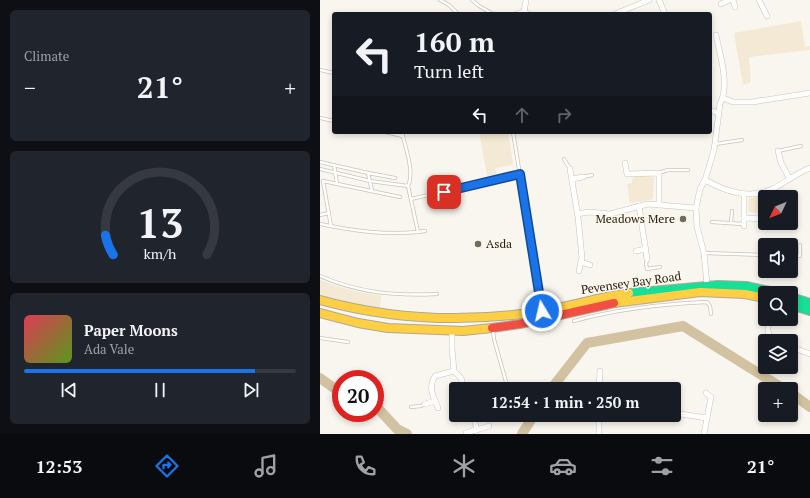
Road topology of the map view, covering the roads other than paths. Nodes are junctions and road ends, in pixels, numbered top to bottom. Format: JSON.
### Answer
{"nodes":[{"id":1,"x":440,"y":0,"type":"edge"},
{"id":2,"x":472,"y":0,"type":"edge"},
{"id":3,"x":526,"y":0,"type":"edge"},
{"id":4,"x":649,"y":0,"type":"edge"},
{"id":5,"x":659,"y":0,"type":"edge"},
{"id":6,"x":729,"y":0,"type":"edge"},
{"id":7,"x":733,"y":0,"type":"edge"},
{"id":8,"x":759,"y":0,"type":"edge"},
{"id":9,"x":721,"y":4,"type":"dead end"},
{"id":10,"x":735,"y":7,"type":"dead end"},
{"id":11,"x":456,"y":12,"type":"edge"},
{"id":12,"x":490,"y":12,"type":"edge"},
{"id":13,"x":527,"y":12,"type":"edge"},
{"id":14,"x":620,"y":12,"type":"edge"},
{"id":15,"x":664,"y":12,"type":"edge"},
{"id":16,"x":767,"y":16,"type":"dead end"},
{"id":17,"x":716,"y":35,"type":"dead end"},
{"id":18,"x":320,"y":70,"type":"edge"},
{"id":19,"x":332,"y":73,"type":"edge"},
{"id":20,"x":810,"y":93,"type":"edge"},
{"id":21,"x":723,"y":98,"type":"junction"},
{"id":22,"x":712,"y":111,"type":"edge"},
{"id":23,"x":718,"y":113,"type":"junction"},
{"id":24,"x":320,"y":118,"type":"edge"},
{"id":25,"x":332,"y":121,"type":"edge"},
{"id":26,"x":394,"y":134,"type":"edge"},
{"id":27,"x":513,"y":134,"type":"edge"},
{"id":28,"x":403,"y":136,"type":"joint"},
{"id":29,"x":742,"y":140,"type":"dead end"},
{"id":30,"x":714,"y":144,"type":"junction"},
{"id":31,"x":800,"y":146,"type":"dead end"},
{"id":32,"x":778,"y":151,"type":"joint"},
{"id":33,"x":564,"y":159,"type":"dead end"},
{"id":34,"x":320,"y":162,"type":"edge"},
{"id":35,"x":625,"y":163,"type":"dead end"},
{"id":36,"x":334,"y":165,"type":"junction"},
{"id":37,"x":810,"y":168,"type":"edge"},
{"id":38,"x":320,"y":169,"type":"edge"},
{"id":39,"x":570,"y":169,"type":"joint"},
{"id":40,"x":688,"y":170,"type":"dead end"},
{"id":41,"x":335,"y":172,"type":"junction"},
{"id":42,"x":368,"y":173,"type":"junction"},
{"id":43,"x":659,"y":173,"type":"junction"},
{"id":44,"x":520,"y":174,"type":"junction"},
{"id":45,"x":592,"y":175,"type":"dead end"},
{"id":46,"x":583,"y":177,"type":"joint"},
{"id":47,"x":395,"y":178,"type":"dead end"},
{"id":48,"x":572,"y":179,"type":"junction"},
{"id":49,"x":790,"y":179,"type":"junction"},
{"id":50,"x":705,"y":180,"type":"junction"},
{"id":51,"x":370,"y":181,"type":"junction"},
{"id":52,"x":337,"y":184,"type":"junction"},
{"id":53,"x":408,"y":186,"type":"junction"},
{"id":54,"x":372,"y":191,"type":"junction"},
{"id":55,"x":744,"y":194,"type":"junction"},
{"id":56,"x":400,"y":197,"type":"dead end"},
{"id":57,"x":411,"y":199,"type":"junction"},
{"id":58,"x":659,"y":205,"type":"junction"},
{"id":59,"x":639,"y":206,"type":"junction"},
{"id":60,"x":696,"y":208,"type":"junction"},
{"id":61,"x":732,"y":211,"type":"dead end"},
{"id":62,"x":329,"y":213,"type":"junction"},
{"id":63,"x":577,"y":214,"type":"junction"},
{"id":64,"x":320,"y":215,"type":"edge"},
{"id":65,"x":744,"y":218,"type":"junction"},
{"id":66,"x":758,"y":219,"type":"edge"},
{"id":67,"x":712,"y":222,"type":"dead end"},
{"id":68,"x":731,"y":223,"type":"junction"},
{"id":69,"x":320,"y":224,"type":"edge"},
{"id":70,"x":744,"y":225,"type":"joint"},
{"id":71,"x":331,"y":226,"type":"junction"},
{"id":72,"x":425,"y":231,"type":"dead end"},
{"id":73,"x":418,"y":232,"type":"junction"},
{"id":74,"x":800,"y":245,"type":"dead end"},
{"id":75,"x":646,"y":249,"type":"junction"},
{"id":76,"x":636,"y":251,"type":"dead end"},
{"id":77,"x":704,"y":253,"type":"junction"},
{"id":78,"x":758,"y":255,"type":"edge"},
{"id":79,"x":798,"y":256,"type":"edge"},
{"id":80,"x":647,"y":259,"type":"joint"},
{"id":81,"x":581,"y":262,"type":"junction"},
{"id":82,"x":590,"y":265,"type":"dead end"},
{"id":83,"x":660,"y":266,"type":"dead end"},
{"id":84,"x":579,"y":271,"type":"dead end"},
{"id":85,"x":320,"y":276,"type":"edge"},
{"id":86,"x":707,"y":285,"type":"junction"},
{"id":87,"x":758,"y":289,"type":"edge"},
{"id":88,"x":437,"y":294,"type":"dead end"},
{"id":89,"x":684,"y":294,"type":"junction"},
{"id":90,"x":758,"y":297,"type":"edge"},
{"id":91,"x":798,"y":299,"type":"edge"},
{"id":92,"x":320,"y":300,"type":"edge"},
{"id":93,"x":684,"y":303,"type":"junction"},
{"id":94,"x":810,"y":303,"type":"edge"},
{"id":95,"x":798,"y":307,"type":"edge"},
{"id":96,"x":585,"y":308,"type":"junction"},
{"id":97,"x":542,"y":311,"type":"junction"},
{"id":98,"x":810,"y":311,"type":"edge"},
{"id":99,"x":320,"y":314,"type":"edge"},
{"id":100,"x":711,"y":314,"type":"dead end"},
{"id":101,"x":588,"y":317,"type":"junction"},
{"id":102,"x":574,"y":321,"type":"dead end"},
{"id":103,"x":493,"y":328,"type":"junction"},
{"id":104,"x":452,"y":331,"type":"junction"},
{"id":105,"x":320,"y":338,"type":"edge"},
{"id":106,"x":348,"y":342,"type":"dead end"},
{"id":107,"x":798,"y":350,"type":"edge"},
{"id":108,"x":810,"y":354,"type":"edge"},
{"id":109,"x":454,"y":371,"type":"junction"},
{"id":110,"x":600,"y":371,"type":"dead end"},
{"id":111,"x":462,"y":382,"type":"edge"},
{"id":112,"x":506,"y":382,"type":"edge"},
{"id":113,"x":599,"y":382,"type":"edge"},
{"id":114,"x":706,"y":393,"type":"dead end"},
{"id":115,"x":435,"y":401,"type":"junction"},
{"id":116,"x":425,"y":404,"type":"joint"},
{"id":117,"x":411,"y":407,"type":"dead end"},
{"id":118,"x":438,"y":408,"type":"dead end"},
{"id":119,"x":681,"y":414,"type":"edge"},
{"id":120,"x":707,"y":418,"type":"junction"},
{"id":121,"x":475,"y":422,"type":"edge"},
{"id":122,"x":599,"y":422,"type":"edge"},
{"id":123,"x":489,"y":426,"type":"dead end"},
{"id":124,"x":477,"y":430,"type":"junction"},
{"id":125,"x":466,"y":433,"type":"edge"},
{"id":126,"x":599,"y":434,"type":"edge"},
{"id":127,"x":704,"y":434,"type":"edge"}],
"edges":[{"from":1,"to":11,"type":"lane"},
{"from":2,"to":12,"type":"lane"},
{"from":3,"to":13,"type":"street"},
{"from":4,"to":14,"type":"street"},
{"from":5,"to":15,"type":"street"},
{"from":6,"to":9,"type":"street"},
{"from":7,"to":10,"type":"street"},
{"from":8,"to":16,"type":"street"},
{"from":17,"to":21,"type":"street"},
{"from":18,"to":19,"type":"lane"},
{"from":20,"to":21,"type":"street"},
{"from":21,"to":23,"type":"street"},
{"from":22,"to":23,"type":"street"},
{"from":23,"to":30,"type":"street"},
{"from":24,"to":25,"type":"lane"},
{"from":26,"to":28,"type":"lane"},
{"from":27,"to":44,"type":"lane"},
{"from":28,"to":53,"type":"lane"},
{"from":29,"to":30,"type":"lane"},
{"from":30,"to":50,"type":"street"},
{"from":31,"to":32,"type":"lane"},
{"from":32,"to":49,"type":"street"},
{"from":33,"to":39,"type":"lane"},
{"from":34,"to":36,"type":"lane"},
{"from":35,"to":43,"type":"street"},
{"from":36,"to":41,"type":"lane"},
{"from":36,"to":42,"type":"lane"},
{"from":37,"to":49,"type":"street"},
{"from":38,"to":41,"type":"lane"},
{"from":39,"to":48,"type":"street"},
{"from":40,"to":43,"type":"lane"},
{"from":41,"to":51,"type":"lane"},
{"from":41,"to":52,"type":"lane"},
{"from":42,"to":47,"type":"lane"},
{"from":42,"to":51,"type":"lane"},
{"from":43,"to":58,"type":"street"},
{"from":44,"to":57,"type":"lane"},
{"from":44,"to":97,"type":"lane"},
{"from":45,"to":46,"type":"lane"},
{"from":46,"to":48,"type":"street"},
{"from":48,"to":63,"type":"street"},
{"from":49,"to":55,"type":"street"},
{"from":50,"to":55,"type":"street"},
{"from":50,"to":60,"type":"street"},
{"from":51,"to":53,"type":"lane"},
{"from":51,"to":54,"type":"lane"},
{"from":52,"to":54,"type":"lane"},
{"from":52,"to":62,"type":"lane"},
{"from":53,"to":57,"type":"lane"},
{"from":54,"to":56,"type":"lane"},
{"from":55,"to":65,"type":"street"},
{"from":57,"to":73,"type":"lane"},
{"from":58,"to":59,"type":"street"},
{"from":58,"to":60,"type":"street"},
{"from":59,"to":63,"type":"street"},
{"from":59,"to":75,"type":"street"},
{"from":60,"to":77,"type":"street"},
{"from":61,"to":68,"type":"lane"},
{"from":62,"to":64,"type":"lane"},
{"from":62,"to":71,"type":"lane"},
{"from":63,"to":81,"type":"street"},
{"from":65,"to":66,"type":"street"},
{"from":65,"to":70,"type":"street"},
{"from":67,"to":68,"type":"lane"},
{"from":68,"to":70,"type":"lane"},
{"from":69,"to":71,"type":"lane"},
{"from":71,"to":73,"type":"lane"},
{"from":72,"to":73,"type":"lane"},
{"from":74,"to":79,"type":"lane"},
{"from":75,"to":76,"type":"street"},
{"from":75,"to":80,"type":"street"},
{"from":77,"to":78,"type":"lane"},
{"from":77,"to":86,"type":"street"},
{"from":80,"to":83,"type":"lane"},
{"from":81,"to":82,"type":"street"},
{"from":81,"to":84,"type":"street"},
{"from":85,"to":88,"type":"lane"},
{"from":86,"to":87,"type":"main road","name":"Pevensey Bay Road"},
{"from":86,"to":97,"type":"main road","name":"Pevensey Bay Road"},
{"from":89,"to":90,"type":"main road","name":"Pevensey Bay Road"},
{"from":89,"to":93,"type":"lane"},
{"from":89,"to":96,"type":"main road","name":"Pevensey Bay Road"},
{"from":91,"to":94,"type":"main road"},
{"from":92,"to":97,"type":"main road","name":"Pevensey Bay Road"},
{"from":93,"to":100,"type":"lane"},
{"from":93,"to":101,"type":"lane"},
{"from":95,"to":98,"type":"main road"},
{"from":96,"to":101,"type":"lane"},
{"from":96,"to":103,"type":"main road","name":"Pevensey Bay Road"},
{"from":99,"to":104,"type":"main road","name":"Pevensey Bay Road"},
{"from":101,"to":102,"type":"lane"},
{"from":103,"to":104,"type":"main road","name":"Pevensey Bay Road"},
{"from":103,"to":112,"type":"lane"},
{"from":104,"to":109,"type":"street"},
{"from":105,"to":106,"type":"lane"},
{"from":107,"to":108,"type":"street"},
{"from":109,"to":111,"type":"street"},
{"from":109,"to":115,"type":"street"},
{"from":110,"to":113,"type":"street"},
{"from":114,"to":120,"type":"street"},
{"from":115,"to":116,"type":"street"},
{"from":115,"to":118,"type":"street"},
{"from":116,"to":117,"type":"lane"},
{"from":119,"to":120,"type":"street"},
{"from":120,"to":127,"type":"street"},
{"from":121,"to":124,"type":"street"},
{"from":122,"to":126,"type":"street"},
{"from":123,"to":124,"type":"street"},
{"from":124,"to":125,"type":"street"}]}
